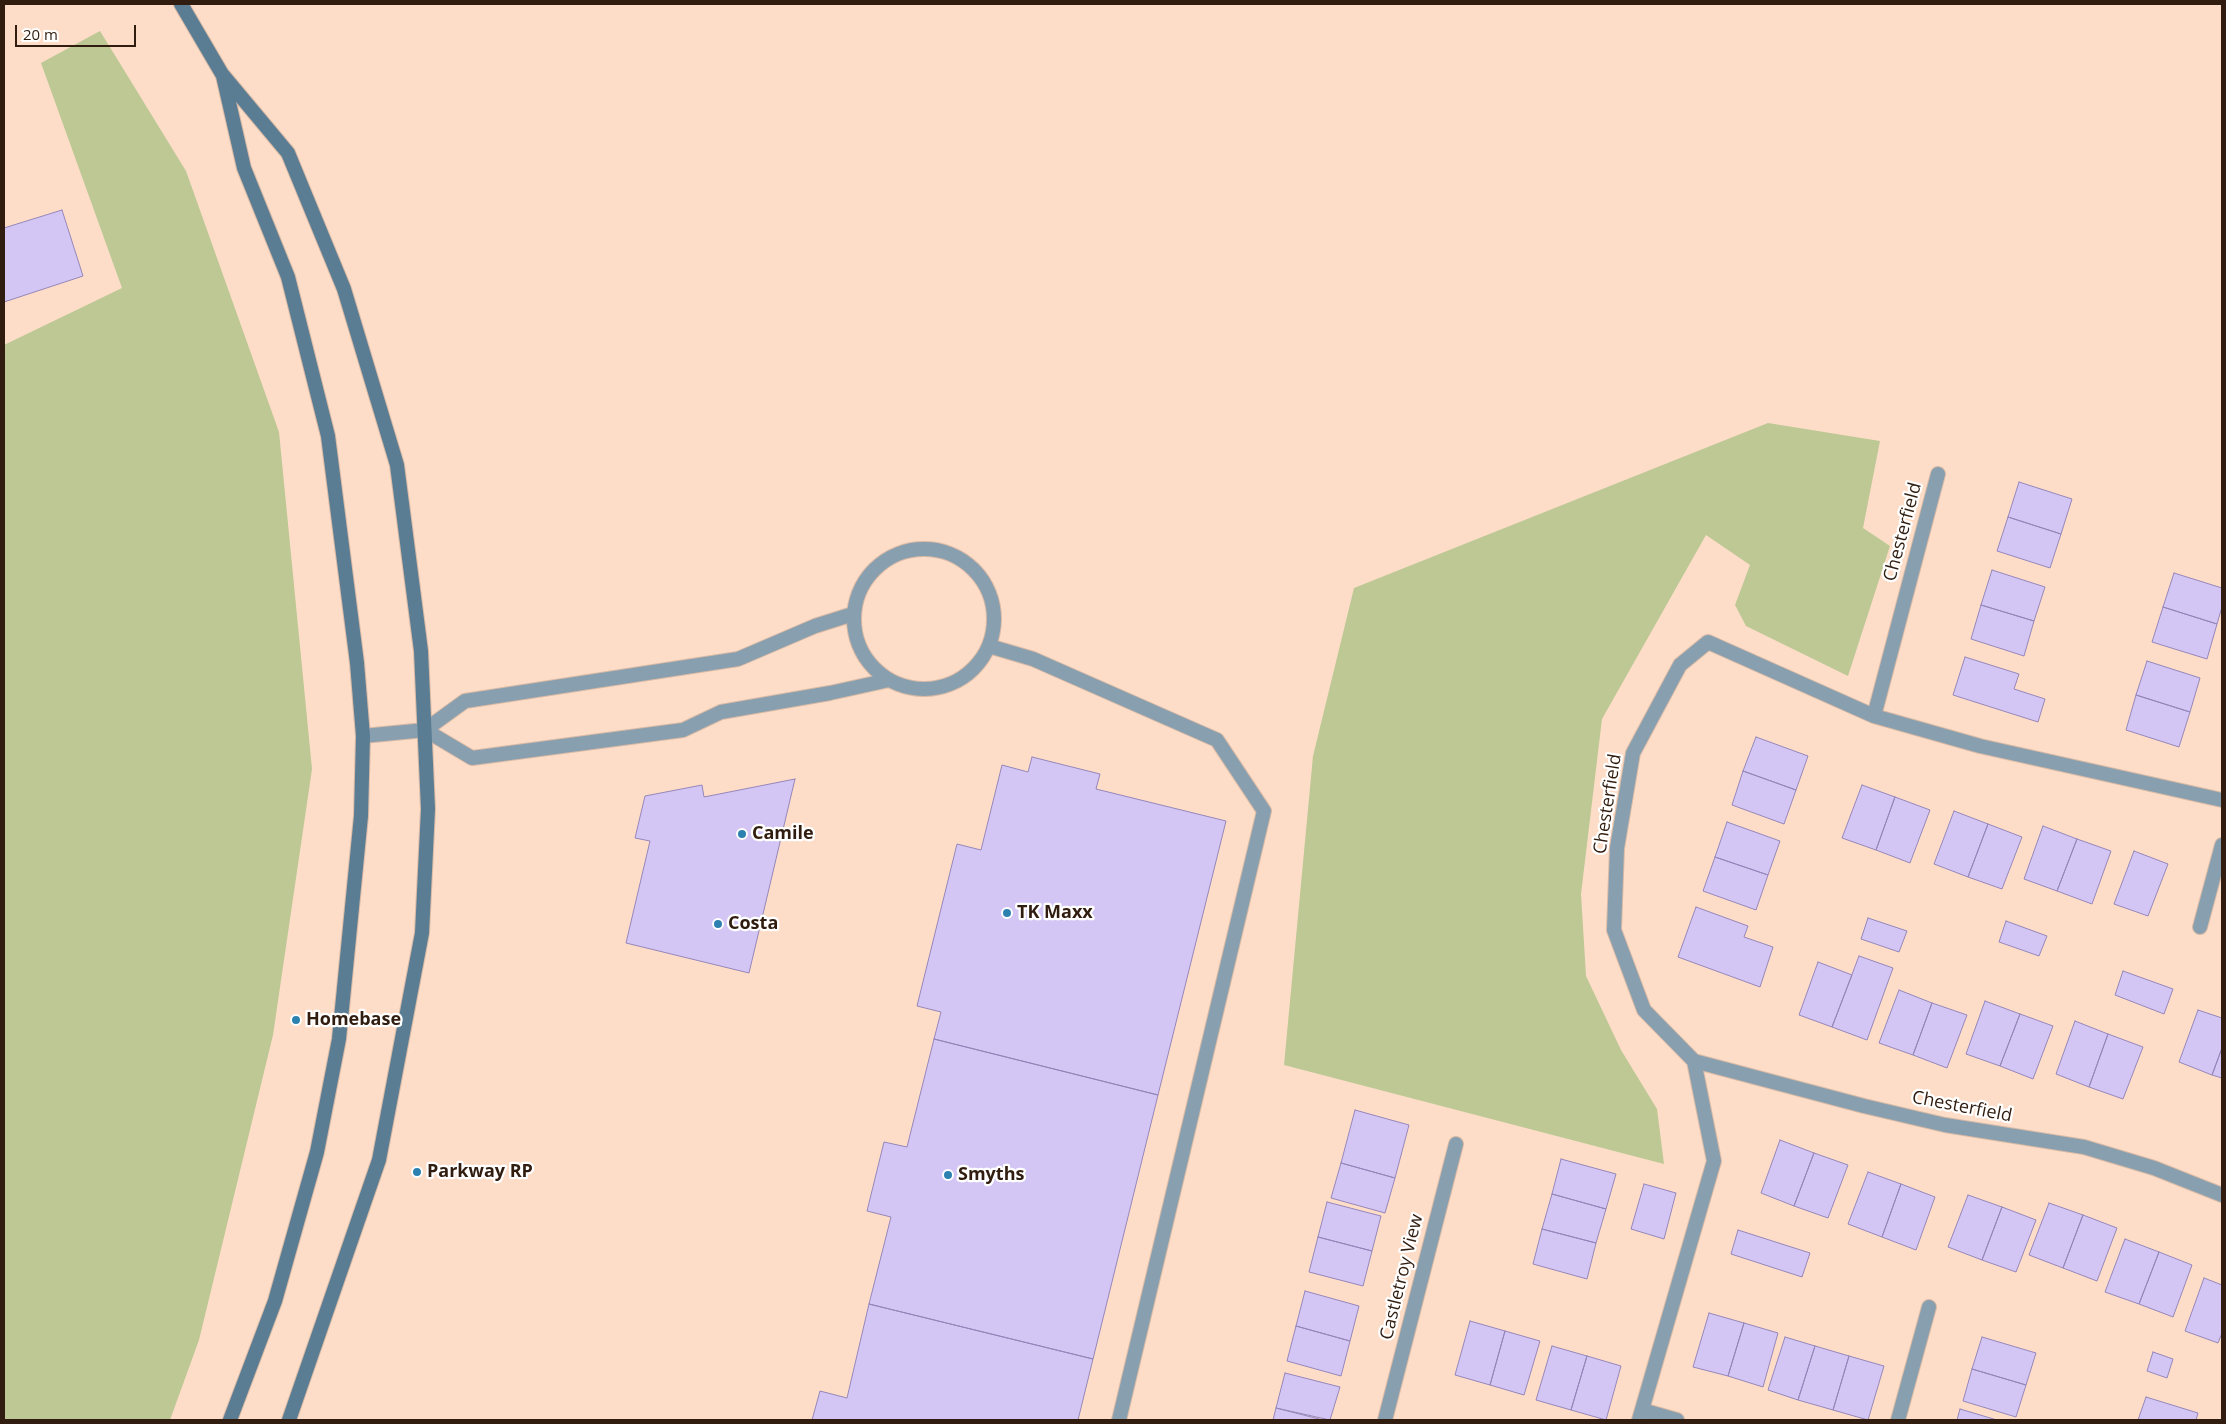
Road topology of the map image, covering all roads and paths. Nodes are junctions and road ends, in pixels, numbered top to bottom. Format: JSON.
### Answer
{"nodes":[{"id":1,"x":181,"y":4,"type":"edge"},
{"id":2,"x":222,"y":74,"type":"junction"},
{"id":3,"x":1938,"y":474,"type":"dead end"},
{"id":4,"x":853,"y":614,"type":"junction"},
{"id":5,"x":989,"y":646,"type":"junction"},
{"id":6,"x":889,"y":680,"type":"junction"},
{"id":7,"x":1874,"y":716,"type":"junction"},
{"id":8,"x":425,"y":730,"type":"junction"},
{"id":9,"x":363,"y":736,"type":"junction"},
{"id":10,"x":2222,"y":800,"type":"edge"},
{"id":11,"x":2222,"y":845,"type":"edge"},
{"id":12,"x":2200,"y":928,"type":"dead end"},
{"id":13,"x":1694,"y":1061,"type":"junction"},
{"id":14,"x":1456,"y":1144,"type":"dead end"},
{"id":15,"x":2222,"y":1195,"type":"edge"},
{"id":16,"x":1929,"y":1307,"type":"dead end"},
{"id":17,"x":1641,"y":1415,"type":"edge"},
{"id":18,"x":230,"y":1420,"type":"edge"},
{"id":19,"x":289,"y":1420,"type":"edge"},
{"id":20,"x":1119,"y":1420,"type":"edge"},
{"id":21,"x":1385,"y":1420,"type":"edge"},
{"id":22,"x":1677,"y":1420,"type":"edge"},
{"id":23,"x":1898,"y":1420,"type":"edge"}],
"edges":[{"from":1,"to":2,"type":"main road"},
{"from":2,"to":8,"type":"main road"},
{"from":2,"to":9,"type":"main road"},
{"from":3,"to":7,"type":"street","name":"Chesterfield"},
{"from":4,"to":5,"type":"street"},
{"from":4,"to":6,"type":"street"},
{"from":4,"to":8,"type":"street"},
{"from":5,"to":6,"type":"street"},
{"from":5,"to":20,"type":"street"},
{"from":6,"to":8,"type":"street"},
{"from":7,"to":10,"type":"street","name":"Chesterfield"},
{"from":7,"to":13,"type":"street","name":"Chesterfield"},
{"from":8,"to":9,"type":"street"},
{"from":8,"to":19,"type":"main road"},
{"from":9,"to":18,"type":"main road"},
{"from":11,"to":12,"type":"street"},
{"from":13,"to":15,"type":"street","name":"Chesterfield"},
{"from":13,"to":17,"type":"street"},
{"from":14,"to":21,"type":"street","name":"Castletroy View"},
{"from":16,"to":23,"type":"street"},
{"from":17,"to":22,"type":"street"}]}
